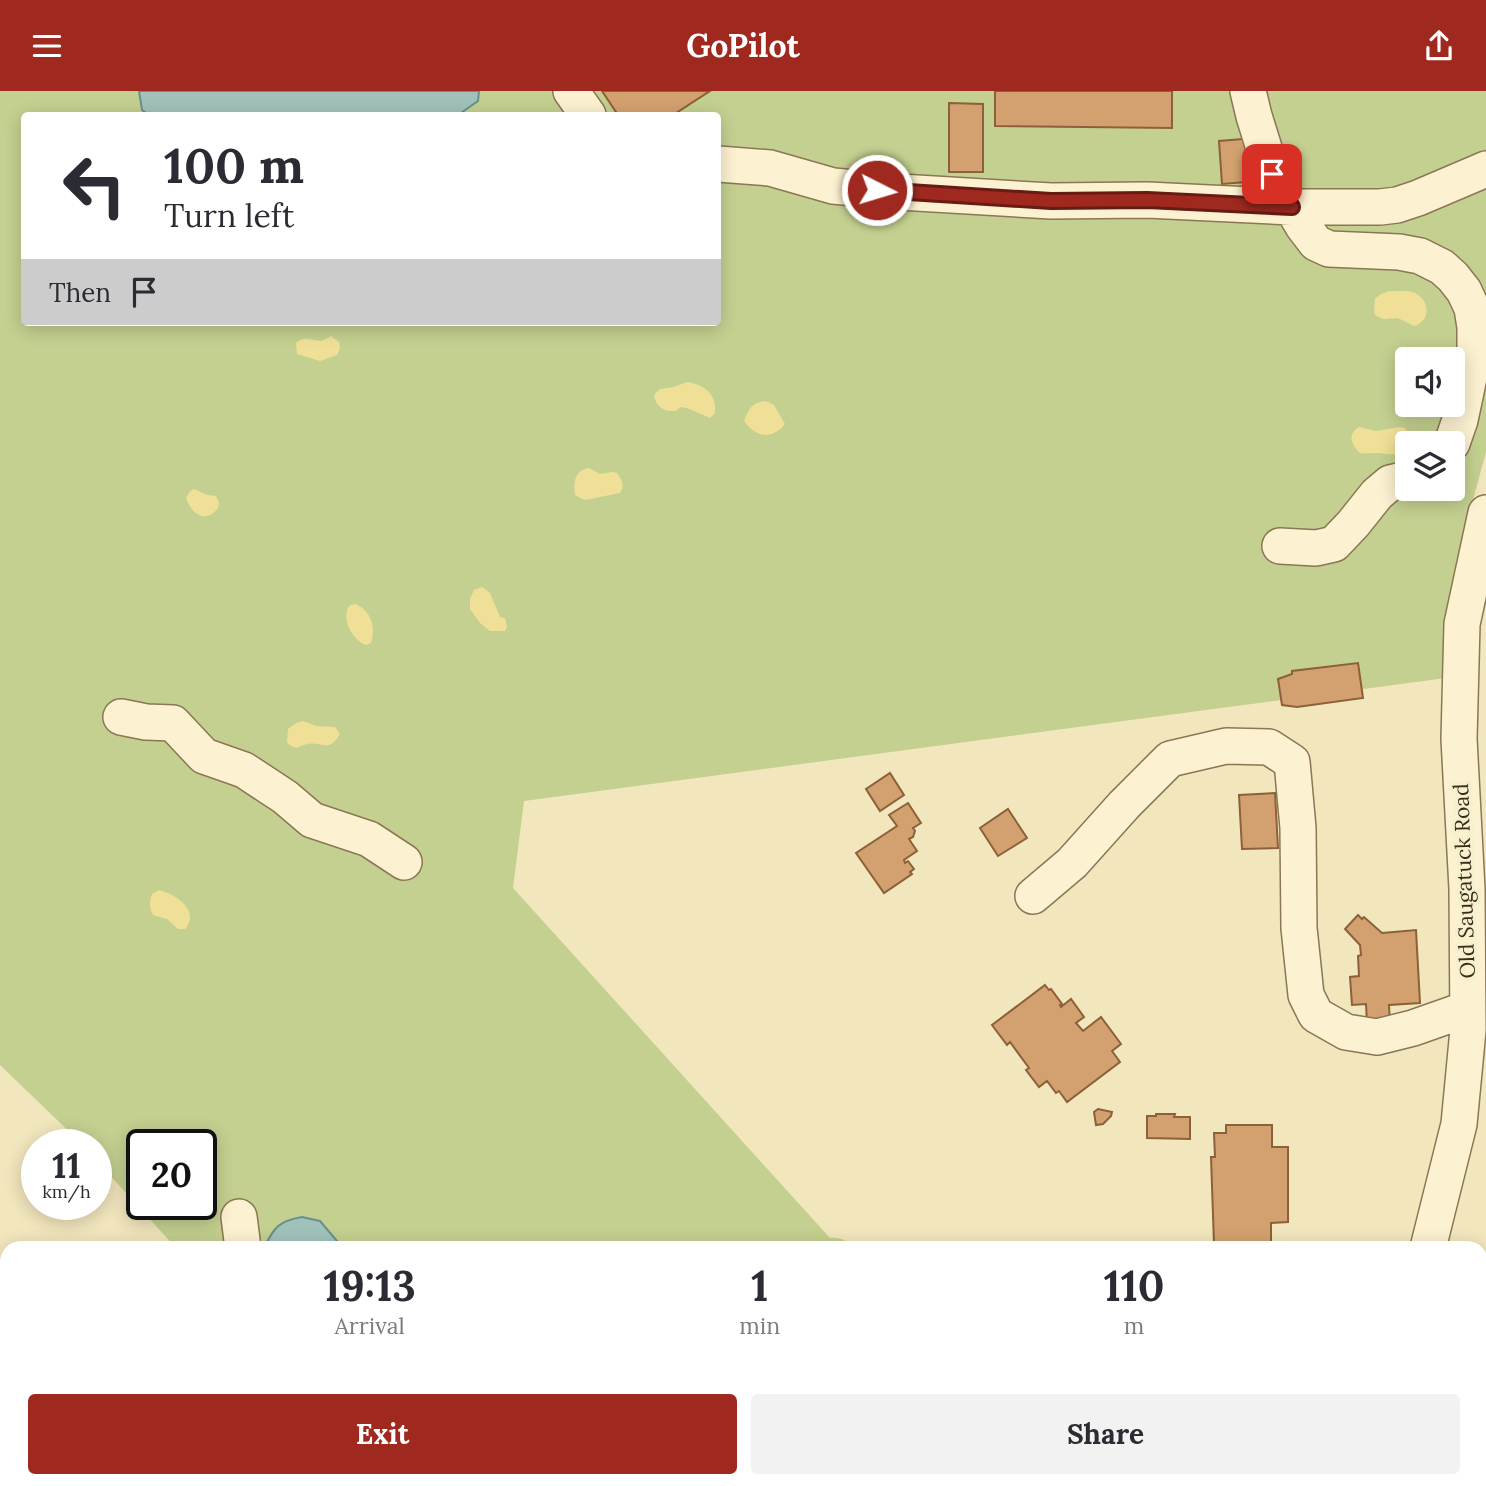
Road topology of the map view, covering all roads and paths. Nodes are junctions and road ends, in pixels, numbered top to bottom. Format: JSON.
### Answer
{"nodes":[{"id":1,"x":570,"y":91,"type":"edge"},
{"id":2,"x":1248,"y":91,"type":"edge"},
{"id":3,"x":586,"y":112,"type":"edge"},
{"id":4,"x":721,"y":164,"type":"edge"},
{"id":5,"x":1486,"y":169,"type":"edge"},
{"id":6,"x":1292,"y":207,"type":"junction"},
{"id":7,"x":1456,"y":431,"type":"edge"},
{"id":8,"x":1395,"y":482,"type":"edge"},
{"id":9,"x":1486,"y":513,"type":"edge"},
{"id":10,"x":1280,"y":546,"type":"dead end"},
{"id":11,"x":121,"y":717,"type":"dead end"},
{"id":12,"x":404,"y":862,"type":"dead end"},
{"id":13,"x":1033,"y":896,"type":"dead end"},
{"id":14,"x":1467,"y":1009,"type":"junction"},
{"id":15,"x":1429,"y":1241,"type":"edge"}],
"edges":[{"from":1,"to":3,"type":"street"},
{"from":2,"to":6,"type":"street"},
{"from":4,"to":6,"type":"street"},
{"from":5,"to":6,"type":"street"},
{"from":6,"to":7,"type":"street"},
{"from":8,"to":10,"type":"street"},
{"from":9,"to":14,"type":"street","name":"Old Saugatuck Road"},
{"from":11,"to":12,"type":"street"},
{"from":13,"to":14,"type":"street"},
{"from":14,"to":15,"type":"street","name":"Old Saugatuck Road"}]}
